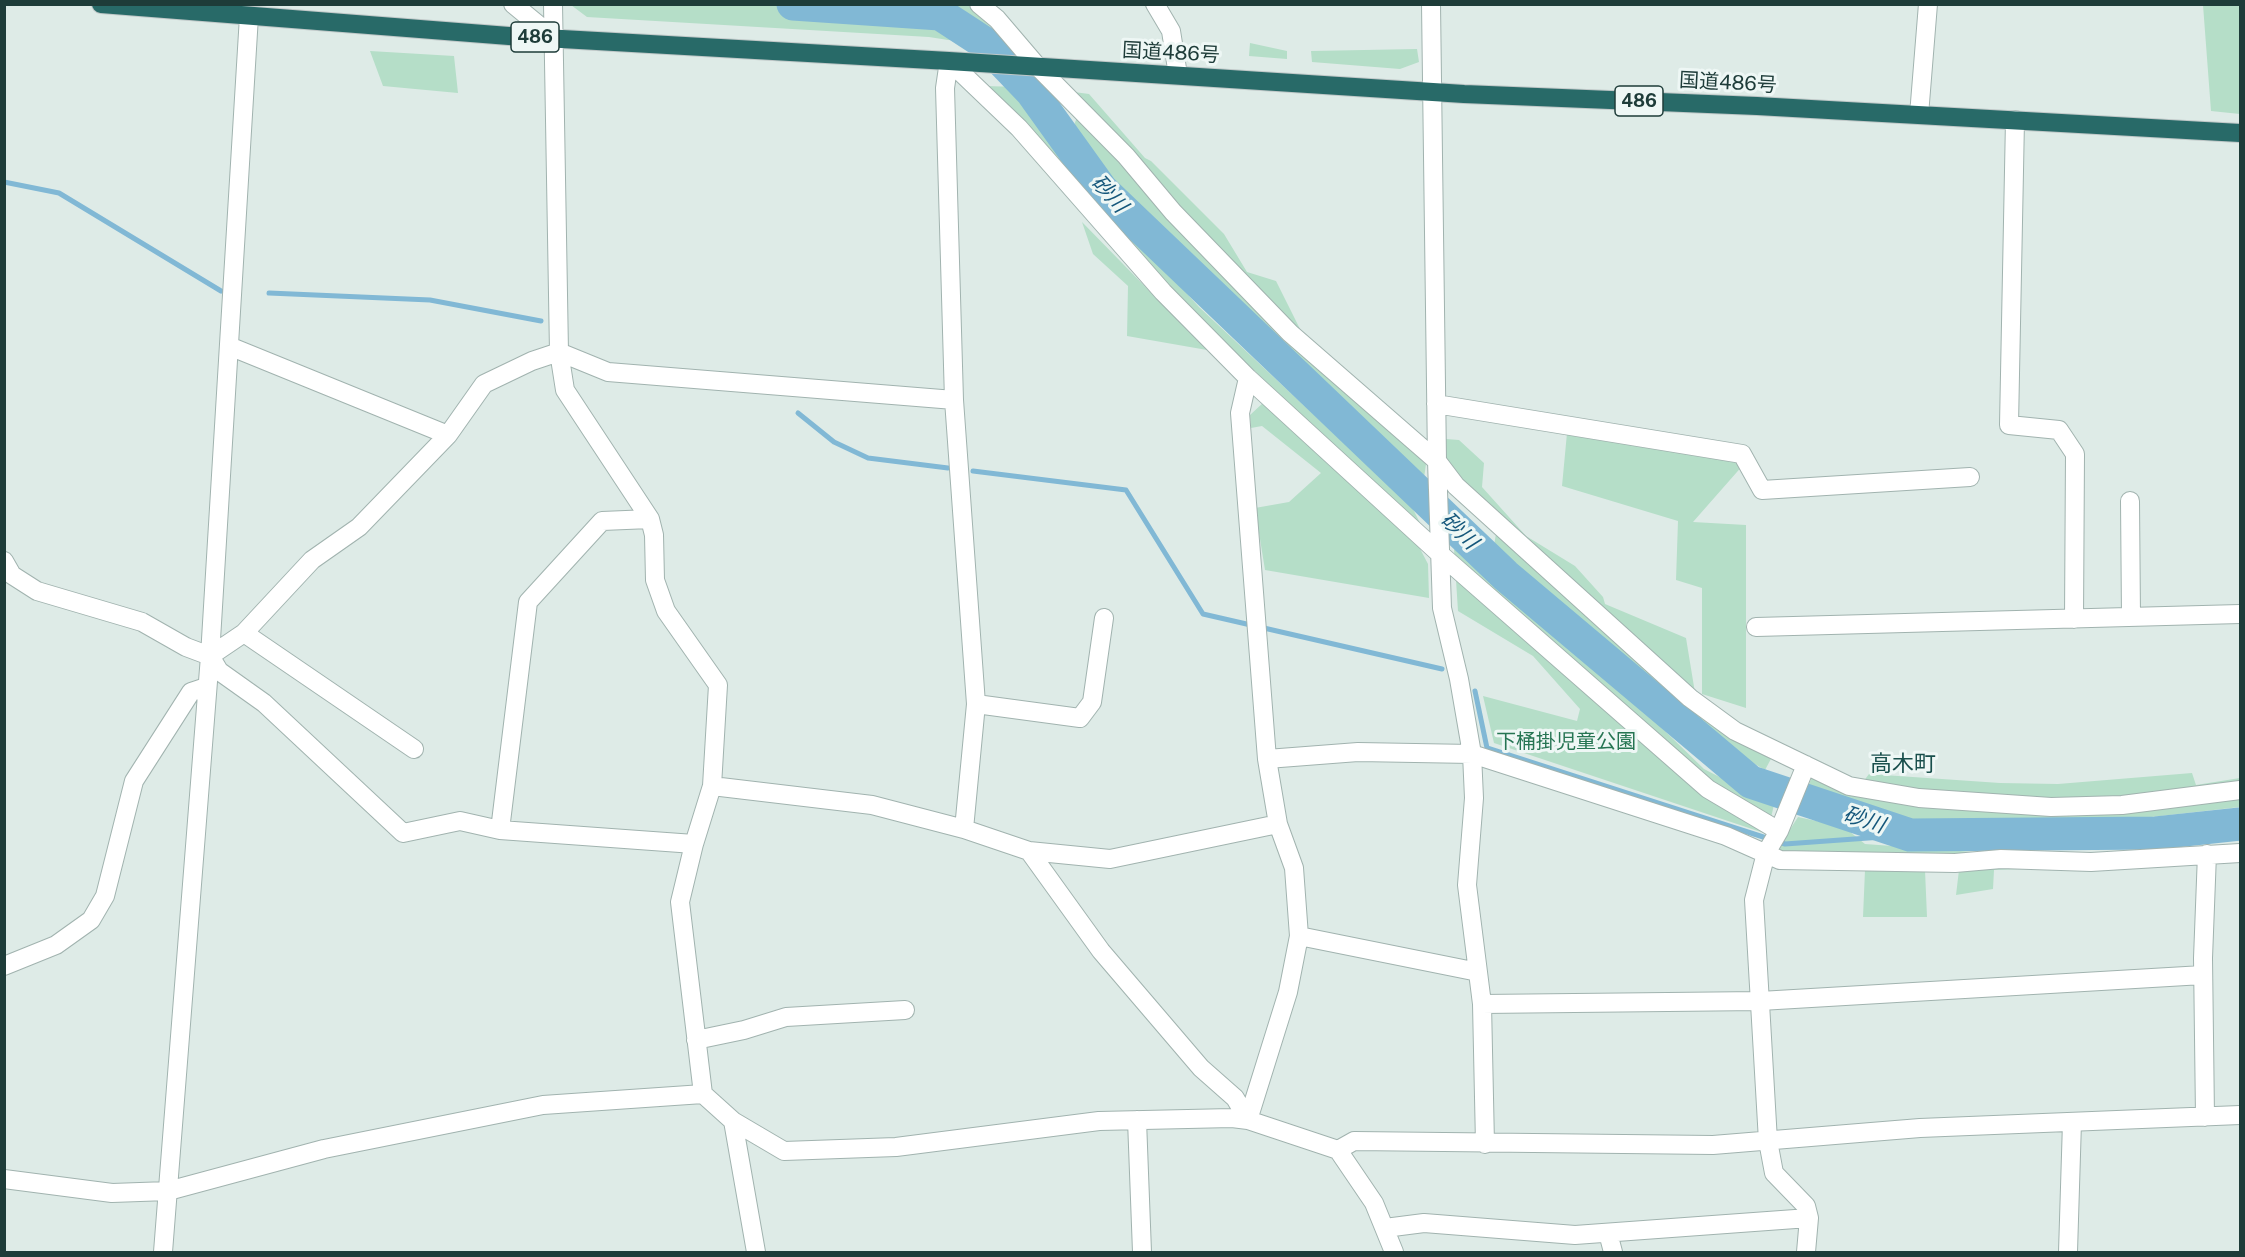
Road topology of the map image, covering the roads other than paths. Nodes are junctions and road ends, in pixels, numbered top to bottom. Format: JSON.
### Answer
{"nodes":[{"id":1,"x":101,"y":4,"type":"edge"},
{"id":2,"x":513,"y":4,"type":"edge"},
{"id":3,"x":980,"y":4,"type":"edge"},
{"id":4,"x":1155,"y":4,"type":"edge"},
{"id":5,"x":1431,"y":4,"type":"edge"},
{"id":6,"x":1928,"y":4,"type":"edge"},
{"id":7,"x":553,"y":8,"type":"edge"},
{"id":8,"x":249,"y":16,"type":"junction"},
{"id":9,"x":553,"y":37,"type":"junction"},
{"id":10,"x":949,"y":61,"type":"junction"},
{"id":11,"x":1038,"y":67,"type":"junction"},
{"id":12,"x":1178,"y":75,"type":"junction"},
{"id":13,"x":1433,"y":91,"type":"junction"},
{"id":14,"x":1919,"y":115,"type":"junction"},
{"id":15,"x":2015,"y":120,"type":"junction"},
{"id":16,"x":2241,"y":133,"type":"edge"},
{"id":17,"x":229,"y":346,"type":"junction"},
{"id":18,"x":559,"y":352,"type":"junction"},
{"id":19,"x":1248,"y":378,"type":"junction"},
{"id":20,"x":954,"y":400,"type":"junction"},
{"id":21,"x":1436,"y":404,"type":"junction"},
{"id":22,"x":448,"y":435,"type":"junction"},
{"id":23,"x":1437,"y":461,"type":"junction"},
{"id":24,"x":1970,"y":477,"type":"dead end"},
{"id":25,"x":2130,"y":501,"type":"dead end"},
{"id":26,"x":650,"y":519,"type":"junction"},
{"id":27,"x":1440,"y":554,"type":"junction"},
{"id":28,"x":4,"y":561,"type":"edge"},
{"id":29,"x":2241,"y":614,"type":"edge"},
{"id":30,"x":2131,"y":617,"type":"junction"},
{"id":31,"x":1104,"y":618,"type":"dead end"},
{"id":32,"x":2074,"y":619,"type":"junction"},
{"id":33,"x":1756,"y":627,"type":"dead end"},
{"id":34,"x":244,"y":633,"type":"junction"},
{"id":35,"x":210,"y":656,"type":"junction"},
{"id":36,"x":206,"y":687,"type":"junction"},
{"id":37,"x":976,"y":704,"type":"junction"},
{"id":38,"x":414,"y":749,"type":"dead end"},
{"id":39,"x":1472,"y":754,"type":"junction"},
{"id":40,"x":1267,"y":759,"type":"junction"},
{"id":41,"x":1806,"y":765,"type":"junction"},
{"id":42,"x":712,"y":786,"type":"junction"},
{"id":43,"x":2241,"y":790,"type":"edge"},
{"id":44,"x":1278,"y":824,"type":"junction"},
{"id":45,"x":964,"y":829,"type":"junction"},
{"id":46,"x":500,"y":830,"type":"junction"},
{"id":47,"x":1779,"y":831,"type":"junction"},
{"id":48,"x":694,"y":844,"type":"junction"},
{"id":49,"x":1029,"y":851,"type":"junction"},
{"id":50,"x":2241,"y":853,"type":"edge"},
{"id":51,"x":1766,"y":854,"type":"junction"},
{"id":52,"x":2207,"y":854,"type":"junction"},
{"id":53,"x":1299,"y":936,"type":"junction"},
{"id":54,"x":4,"y":966,"type":"edge"},
{"id":55,"x":1478,"y":972,"type":"junction"},
{"id":56,"x":2203,"y":975,"type":"junction"},
{"id":57,"x":1760,"y":1001,"type":"junction"},
{"id":58,"x":1482,"y":1004,"type":"junction"},
{"id":59,"x":905,"y":1010,"type":"dead end"},
{"id":60,"x":696,"y":1040,"type":"junction"},
{"id":61,"x":703,"y":1094,"type":"junction"},
{"id":62,"x":2241,"y":1116,"type":"edge"},
{"id":63,"x":2205,"y":1117,"type":"junction"},
{"id":64,"x":1137,"y":1120,"type":"junction"},
{"id":65,"x":1248,"y":1120,"type":"junction"},
{"id":66,"x":733,"y":1121,"type":"junction"},
{"id":67,"x":2072,"y":1122,"type":"junction"},
{"id":68,"x":1768,"y":1141,"type":"junction"},
{"id":69,"x":1485,"y":1144,"type":"junction"},
{"id":70,"x":1338,"y":1150,"type":"junction"},
{"id":71,"x":4,"y":1179,"type":"edge"},
{"id":72,"x":168,"y":1191,"type":"junction"},
{"id":73,"x":1809,"y":1218,"type":"junction"},
{"id":74,"x":1385,"y":1228,"type":"junction"},
{"id":75,"x":1608,"y":1233,"type":"junction"},
{"id":76,"x":163,"y":1252,"type":"edge"},
{"id":77,"x":756,"y":1252,"type":"edge"},
{"id":78,"x":1142,"y":1252,"type":"edge"},
{"id":79,"x":1394,"y":1252,"type":"edge"},
{"id":80,"x":1613,"y":1252,"type":"edge"},
{"id":81,"x":1806,"y":1252,"type":"edge"},
{"id":82,"x":2068,"y":1252,"type":"edge"}],
"edges":[{"from":1,"to":8,"type":"highway","name":"国道486号","number":"486"},
{"from":2,"to":9,"type":"street"},
{"from":3,"to":11,"type":"street"},
{"from":4,"to":12,"type":"street"},
{"from":5,"to":13,"type":"street"},
{"from":6,"to":14,"type":"street"},
{"from":7,"to":9,"type":"street"},
{"from":8,"to":9,"type":"highway","name":"国道486号","number":"486"},
{"from":8,"to":17,"type":"street"},
{"from":9,"to":10,"type":"highway","name":"国道486号","number":"486"},
{"from":9,"to":18,"type":"street"},
{"from":10,"to":11,"type":"highway","name":"国道486号","number":"486"},
{"from":10,"to":19,"type":"street"},
{"from":10,"to":20,"type":"street"},
{"from":11,"to":12,"type":"highway","name":"国道486号","number":"486"},
{"from":11,"to":23,"type":"street"},
{"from":12,"to":13,"type":"highway","name":"国道486号","number":"486"},
{"from":13,"to":14,"type":"highway","name":"国道486号","number":"486"},
{"from":13,"to":21,"type":"street"},
{"from":14,"to":15,"type":"highway","name":"国道486号","number":"486"},
{"from":15,"to":16,"type":"highway","name":"国道486号","number":"486"},
{"from":15,"to":32,"type":"street"},
{"from":17,"to":22,"type":"street"},
{"from":17,"to":35,"type":"street"},
{"from":18,"to":20,"type":"street"},
{"from":18,"to":22,"type":"street"},
{"from":18,"to":26,"type":"street"},
{"from":19,"to":27,"type":"street"},
{"from":19,"to":40,"type":"street"},
{"from":20,"to":37,"type":"street"},
{"from":21,"to":23,"type":"street"},
{"from":21,"to":24,"type":"street"},
{"from":22,"to":34,"type":"street"},
{"from":23,"to":27,"type":"street"},
{"from":23,"to":41,"type":"street"},
{"from":25,"to":30,"type":"street"},
{"from":26,"to":42,"type":"street"},
{"from":26,"to":46,"type":"street"},
{"from":27,"to":39,"type":"street"},
{"from":27,"to":47,"type":"street"},
{"from":28,"to":35,"type":"street"},
{"from":29,"to":30,"type":"street"},
{"from":30,"to":32,"type":"street"},
{"from":31,"to":37,"type":"street"},
{"from":32,"to":33,"type":"street"},
{"from":34,"to":35,"type":"street"},
{"from":34,"to":38,"type":"street"},
{"from":35,"to":36,"type":"street"},
{"from":35,"to":46,"type":"street"},
{"from":36,"to":54,"type":"street"},
{"from":36,"to":72,"type":"street"},
{"from":37,"to":45,"type":"street"},
{"from":39,"to":40,"type":"street"},
{"from":39,"to":51,"type":"street"},
{"from":39,"to":55,"type":"street"},
{"from":40,"to":44,"type":"street"},
{"from":41,"to":43,"type":"street"},
{"from":41,"to":47,"type":"street"},
{"from":42,"to":45,"type":"street"},
{"from":42,"to":48,"type":"street"},
{"from":44,"to":49,"type":"street"},
{"from":44,"to":53,"type":"street"},
{"from":45,"to":49,"type":"street"},
{"from":46,"to":48,"type":"street"},
{"from":47,"to":51,"type":"street"},
{"from":48,"to":60,"type":"street"},
{"from":49,"to":65,"type":"street"},
{"from":50,"to":52,"type":"street"},
{"from":51,"to":52,"type":"street"},
{"from":51,"to":57,"type":"street"},
{"from":52,"to":56,"type":"street"},
{"from":53,"to":55,"type":"street"},
{"from":53,"to":65,"type":"street"},
{"from":55,"to":58,"type":"street"},
{"from":56,"to":57,"type":"street"},
{"from":56,"to":63,"type":"street"},
{"from":57,"to":58,"type":"street"},
{"from":57,"to":68,"type":"street"},
{"from":58,"to":69,"type":"street"},
{"from":59,"to":60,"type":"street"},
{"from":60,"to":61,"type":"street"},
{"from":61,"to":66,"type":"street"},
{"from":61,"to":72,"type":"street"},
{"from":62,"to":63,"type":"street"},
{"from":63,"to":67,"type":"street"},
{"from":64,"to":65,"type":"street"},
{"from":64,"to":66,"type":"street"},
{"from":64,"to":78,"type":"street"},
{"from":65,"to":70,"type":"street"},
{"from":66,"to":77,"type":"street"},
{"from":67,"to":68,"type":"street"},
{"from":67,"to":82,"type":"street"},
{"from":68,"to":69,"type":"street"},
{"from":68,"to":73,"type":"street"},
{"from":69,"to":70,"type":"street"},
{"from":70,"to":74,"type":"street"},
{"from":71,"to":72,"type":"street"},
{"from":72,"to":76,"type":"street"},
{"from":73,"to":75,"type":"street"},
{"from":73,"to":81,"type":"street"},
{"from":74,"to":75,"type":"street"},
{"from":74,"to":79,"type":"street"},
{"from":75,"to":80,"type":"street"}]}
